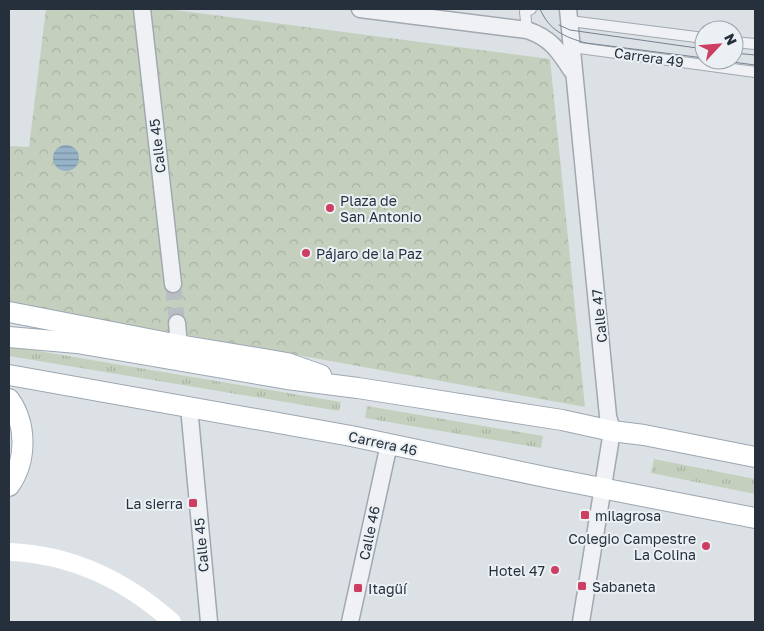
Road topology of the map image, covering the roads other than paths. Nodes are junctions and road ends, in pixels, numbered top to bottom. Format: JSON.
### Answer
{"nodes":[{"id":1,"x":142,"y":9,"type":"edge"},
{"id":2,"x":360,"y":9,"type":"edge"},
{"id":3,"x":531,"y":9,"type":"edge"},
{"id":4,"x":569,"y":15,"type":"edge"},
{"id":5,"x":526,"y":30,"type":"junction"},
{"id":6,"x":694,"y":36,"type":"edge"},
{"id":7,"x":572,"y":47,"type":"junction"},
{"id":8,"x":755,"y":72,"type":"edge"},
{"id":9,"x":574,"y":73,"type":"junction"},
{"id":10,"x":173,"y":284,"type":"tunnel mouth"},
{"id":11,"x":9,"y":312,"type":"edge"},
{"id":12,"x":177,"y":323,"type":"tunnel mouth"},
{"id":13,"x":9,"y":337,"type":"edge"},
{"id":14,"x":180,"y":345,"type":"junction"},
{"id":15,"x":9,"y":375,"type":"edge"},
{"id":16,"x":358,"y":388,"type":"junction"},
{"id":17,"x":9,"y":399,"type":"edge"},
{"id":18,"x":189,"y":407,"type":"junction"},
{"id":19,"x":612,"y":431,"type":"junction"},
{"id":20,"x":389,"y":444,"type":"junction"},
{"id":21,"x":755,"y":457,"type":"edge"},
{"id":22,"x":9,"y":486,"type":"edge"},
{"id":23,"x":603,"y":487,"type":"junction"},
{"id":24,"x":755,"y":518,"type":"edge"},
{"id":25,"x":10,"y":553,"type":"edge"},
{"id":26,"x":172,"y":622,"type":"edge"},
{"id":27,"x":209,"y":622,"type":"edge"},
{"id":28,"x":350,"y":622,"type":"edge"},
{"id":29,"x":581,"y":622,"type":"edge"}],
"edges":[{"from":1,"to":10,"type":"street","name":"Calle 45"},
{"from":2,"to":5,"type":"street"},
{"from":3,"to":5,"type":"street"},
{"from":4,"to":6,"type":"street","name":"Carrera 49"},
{"from":4,"to":7,"type":"street","name":"Calle 47"},
{"from":5,"to":9,"type":"street"},
{"from":7,"to":8,"type":"street","name":"Carrera 49"},
{"from":7,"to":9,"type":"street","name":"Calle 47"},
{"from":9,"to":19,"type":"street","name":"Calle 47"},
{"from":11,"to":14,"type":"main road"},
{"from":12,"to":14,"type":"street"},
{"from":13,"to":16,"type":"main road"},
{"from":14,"to":16,"type":"main road"},
{"from":15,"to":18,"type":"main road","name":"Carrera 46"},
{"from":16,"to":19,"type":"main road"},
{"from":17,"to":22,"type":"main road"},
{"from":18,"to":20,"type":"main road","name":"Carrera 46"},
{"from":18,"to":27,"type":"street","name":"Calle 45"},
{"from":19,"to":21,"type":"main road"},
{"from":19,"to":23,"type":"street","name":"Calle 47"},
{"from":20,"to":23,"type":"main road","name":"Carrera 46"},
{"from":20,"to":28,"type":"street","name":"Calle 46"},
{"from":23,"to":24,"type":"main road","name":"Carrera 46"},
{"from":23,"to":29,"type":"street","name":"Calle 47"},
{"from":25,"to":26,"type":"main road"}]}
